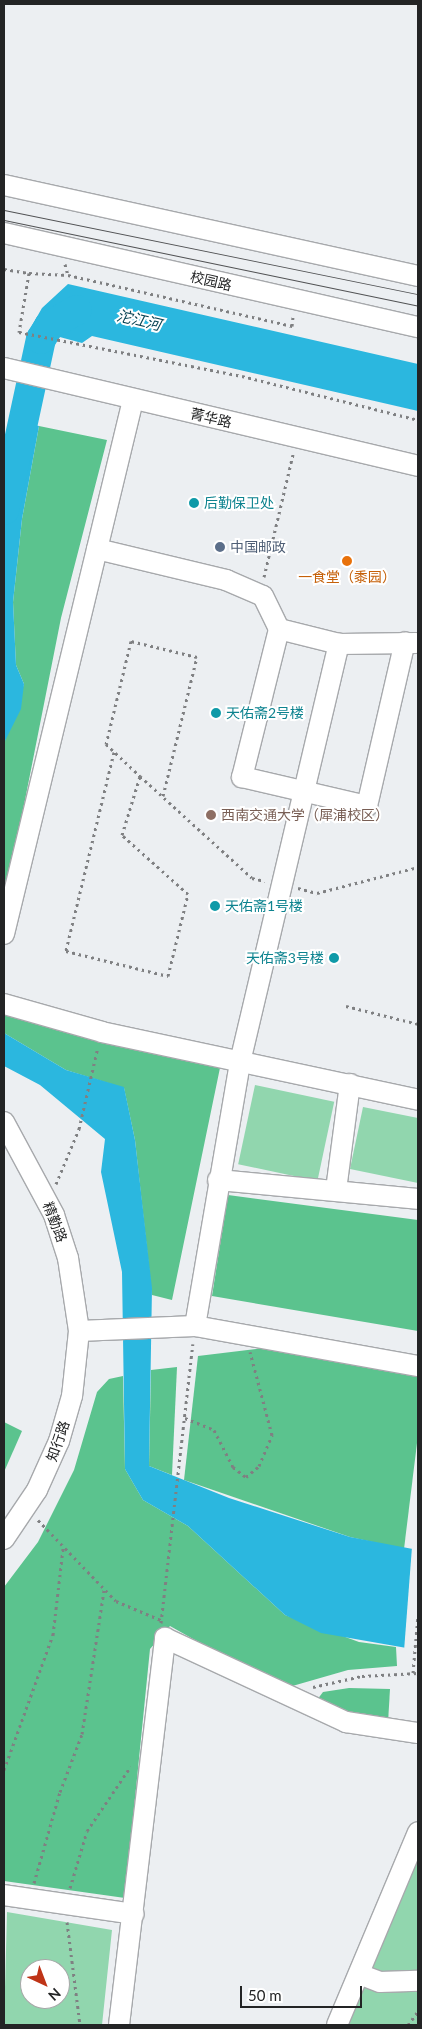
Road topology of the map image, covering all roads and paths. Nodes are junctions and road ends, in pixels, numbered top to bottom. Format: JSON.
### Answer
{"nodes":[{"id":1,"x":4,"y":185,"type":"edge"},
{"id":2,"x":4,"y":233,"type":"edge"},
{"id":3,"x":4,"y":269,"type":"edge"},
{"id":4,"x":29,"y":273,"type":"junction"},
{"id":5,"x":418,"y":276,"type":"edge"},
{"id":6,"x":294,"y":316,"type":"dead end"},
{"id":7,"x":418,"y":327,"type":"edge"},
{"id":8,"x":4,"y":368,"type":"edge"},
{"id":9,"x":133,"y":400,"type":"junction"},
{"id":10,"x":418,"y":420,"type":"edge"},
{"id":11,"x":297,"y":438,"type":"junction"},
{"id":12,"x":418,"y":466,"type":"edge"},
{"id":13,"x":97,"y":549,"type":"junction"},
{"id":14,"x":260,"y":595,"type":"junction"},
{"id":15,"x":279,"y":629,"type":"junction"},
{"id":16,"x":412,"y":643,"type":"edge"},
{"id":17,"x":339,"y":644,"type":"junction"},
{"id":18,"x":114,"y":752,"type":"junction"},
{"id":19,"x":140,"y":776,"type":"junction"},
{"id":20,"x":303,"y":792,"type":"junction"},
{"id":21,"x":162,"y":796,"type":"junction"},
{"id":22,"x":418,"y":867,"type":"edge"},
{"id":23,"x":252,"y":878,"type":"dead end"},
{"id":24,"x":317,"y":893,"type":"dead end"},
{"id":25,"x":4,"y":934,"type":"edge"},
{"id":26,"x":4,"y":1004,"type":"edge"},
{"id":27,"x":346,"y":1006,"type":"dead end"},
{"id":28,"x":418,"y":1024,"type":"edge"},
{"id":29,"x":102,"y":1032,"type":"junction"},
{"id":30,"x":240,"y":1062,"type":"junction"},
{"id":31,"x":350,"y":1084,"type":"junction"},
{"id":32,"x":418,"y":1100,"type":"edge"},
{"id":33,"x":4,"y":1122,"type":"edge"},
{"id":34,"x":218,"y":1180,"type":"junction"},
{"id":35,"x":336,"y":1190,"type":"junction"},
{"id":36,"x":418,"y":1199,"type":"edge"},
{"id":37,"x":49,"y":1203,"type":"junction"},
{"id":38,"x":195,"y":1326,"type":"junction"},
{"id":39,"x":79,"y":1331,"type":"junction"},
{"id":40,"x":250,"y":1336,"type":"junction"},
{"id":41,"x":418,"y":1366,"type":"edge"},
{"id":42,"x":185,"y":1418,"type":"junction"},
{"id":43,"x":27,"y":1507,"type":"junction"},
{"id":44,"x":4,"y":1539,"type":"edge"},
{"id":45,"x":63,"y":1548,"type":"junction"},
{"id":46,"x":104,"y":1590,"type":"junction"},
{"id":47,"x":418,"y":1615,"type":"edge"},
{"id":48,"x":163,"y":1629,"type":"junction"},
{"id":49,"x":413,"y":1672,"type":"junction"},
{"id":50,"x":418,"y":1673,"type":"edge"},
{"id":51,"x":284,"y":1696,"type":"junction"},
{"id":52,"x":418,"y":1733,"type":"edge"},
{"id":53,"x":151,"y":1750,"type":"junction"},
{"id":54,"x":4,"y":1770,"type":"edge"},
{"id":55,"x":418,"y":1832,"type":"edge"},
{"id":56,"x":4,"y":1895,"type":"edge"},
{"id":57,"x":31,"y":1899,"type":"junction"},
{"id":58,"x":69,"y":1904,"type":"junction"},
{"id":59,"x":134,"y":1914,"type":"junction"},
{"id":60,"x":359,"y":1974,"type":"junction"},
{"id":61,"x":418,"y":1981,"type":"edge"},
{"id":62,"x":418,"y":2011,"type":"edge"},
{"id":63,"x":80,"y":2025,"type":"edge"},
{"id":64,"x":120,"y":2025,"type":"edge"},
{"id":65,"x":337,"y":2025,"type":"edge"},
{"id":66,"x":408,"y":2025,"type":"edge"}],
"edges":[{"from":1,"to":5,"type":"street"},
{"from":2,"to":7,"type":"street","name":"校园路"},
{"from":3,"to":4,"type":"path"},
{"from":4,"to":6,"type":"path"},
{"from":4,"to":10,"type":"path"},
{"from":8,"to":9,"type":"street","name":"菁华路"},
{"from":9,"to":11,"type":"street","name":"菁华路"},
{"from":9,"to":13,"type":"street"},
{"from":11,"to":12,"type":"street","name":"菁华路"},
{"from":11,"to":14,"type":"path"},
{"from":13,"to":14,"type":"street"},
{"from":13,"to":25,"type":"street"},
{"from":14,"to":15,"type":"street"},
{"from":15,"to":17,"type":"street"},
{"from":15,"to":20,"type":"street"},
{"from":16,"to":17,"type":"street"},
{"from":16,"to":20,"type":"street"},
{"from":17,"to":20,"type":"street"},
{"from":18,"to":19,"type":"path"},
{"from":18,"to":19,"type":"path"},
{"from":18,"to":21,"type":"path"},
{"from":19,"to":21,"type":"path"},
{"from":20,"to":30,"type":"street"},
{"from":21,"to":23,"type":"path"},
{"from":22,"to":24,"type":"path"},
{"from":26,"to":29,"type":"street"},
{"from":27,"to":28,"type":"path"},
{"from":29,"to":30,"type":"street"},
{"from":29,"to":37,"type":"path"},
{"from":30,"to":31,"type":"street"},
{"from":30,"to":34,"type":"street"},
{"from":31,"to":32,"type":"street"},
{"from":31,"to":35,"type":"street"},
{"from":33,"to":37,"type":"street","name":"精勤路"},
{"from":34,"to":35,"type":"street"},
{"from":34,"to":38,"type":"street"},
{"from":35,"to":36,"type":"street"},
{"from":37,"to":39,"type":"street","name":"精勤路"},
{"from":38,"to":39,"type":"street"},
{"from":38,"to":40,"type":"street"},
{"from":38,"to":42,"type":"path"},
{"from":39,"to":43,"type":"street","name":"知行路"},
{"from":40,"to":41,"type":"street"},
{"from":40,"to":42,"type":"path"},
{"from":42,"to":48,"type":"path"},
{"from":43,"to":44,"type":"street","name":"知行路"},
{"from":43,"to":45,"type":"path"},
{"from":45,"to":46,"type":"path"},
{"from":45,"to":54,"type":"path"},
{"from":46,"to":48,"type":"path"},
{"from":46,"to":57,"type":"path"},
{"from":47,"to":49,"type":"path"},
{"from":48,"to":51,"type":"street"},
{"from":48,"to":53,"type":"street"},
{"from":49,"to":50,"type":"path"},
{"from":49,"to":51,"type":"path"},
{"from":51,"to":52,"type":"street"},
{"from":53,"to":58,"type":"path"},
{"from":53,"to":59,"type":"street"},
{"from":55,"to":60,"type":"street"},
{"from":56,"to":57,"type":"street"},
{"from":57,"to":58,"type":"street"},
{"from":58,"to":59,"type":"street"},
{"from":58,"to":63,"type":"path"},
{"from":59,"to":64,"type":"street"},
{"from":60,"to":61,"type":"street"},
{"from":60,"to":65,"type":"street"},
{"from":62,"to":66,"type":"path"}]}
